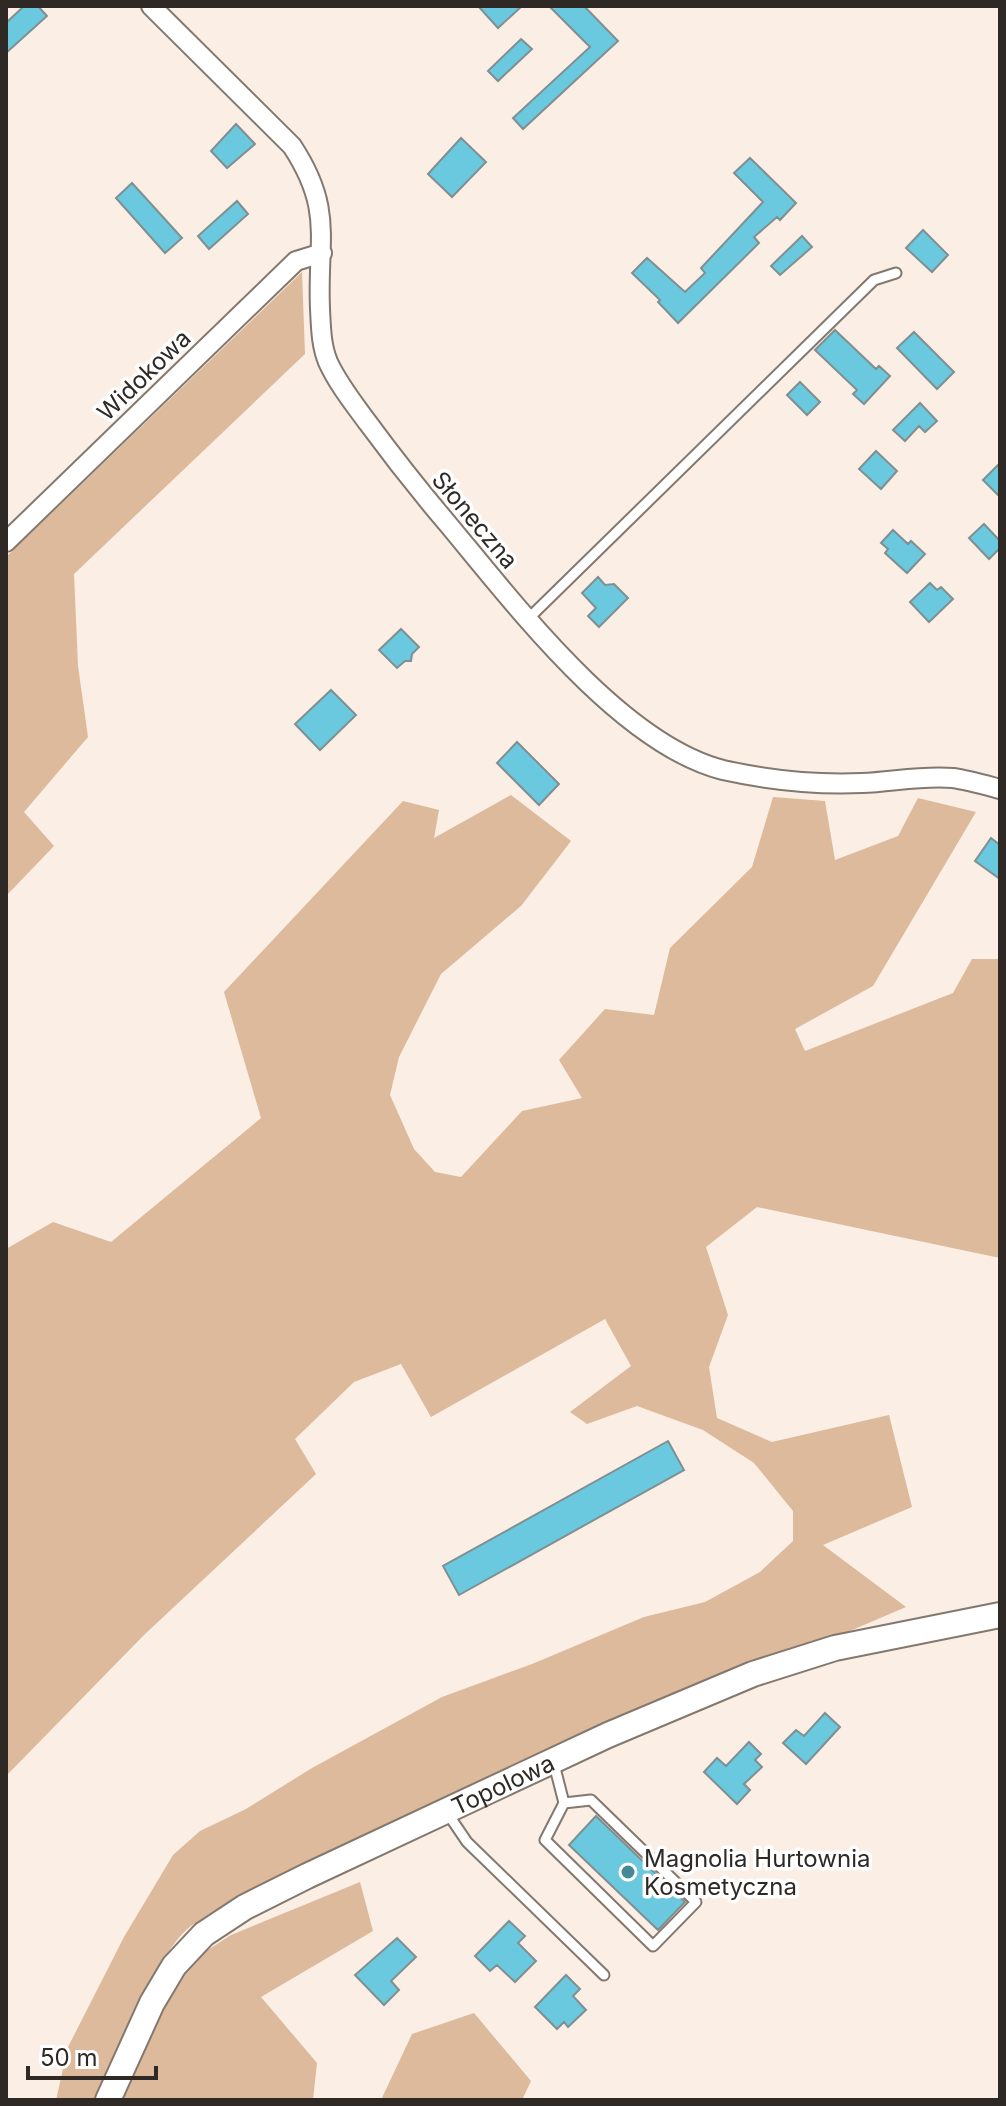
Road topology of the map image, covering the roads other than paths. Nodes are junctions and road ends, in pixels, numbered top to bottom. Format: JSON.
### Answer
{"nodes":[{"id":1,"x":151,"y":6,"type":"edge"},
{"id":2,"x":322,"y":253,"type":"junction"},
{"id":3,"x":896,"y":273,"type":"dead end"},
{"id":4,"x":6,"y":542,"type":"edge"},
{"id":5,"x":528,"y":619,"type":"junction"},
{"id":6,"x":1000,"y":789,"type":"edge"},
{"id":7,"x":1000,"y":1615,"type":"edge"},
{"id":8,"x":553,"y":1760,"type":"junction"},
{"id":9,"x":564,"y":1803,"type":"junction"},
{"id":10,"x":446,"y":1811,"type":"junction"},
{"id":11,"x":604,"y":1975,"type":"dead end"},
{"id":12,"x":108,"y":2100,"type":"edge"}],
"edges":[{"from":1,"to":2,"type":"street","name":"Słoneczna"},
{"from":2,"to":4,"type":"street","name":"Widokowa"},
{"from":2,"to":5,"type":"street","name":"Słoneczna"},
{"from":3,"to":5,"type":"lane"},
{"from":5,"to":6,"type":"street","name":"Słoneczna"},
{"from":7,"to":8,"type":"street","name":"Topolowa"},
{"from":8,"to":9,"type":"lane"},
{"from":8,"to":10,"type":"street","name":"Topolowa"},
{"from":9,"to":9,"type":"lane"},
{"from":10,"to":11,"type":"lane"},
{"from":10,"to":12,"type":"street","name":"Topolowa"}]}
